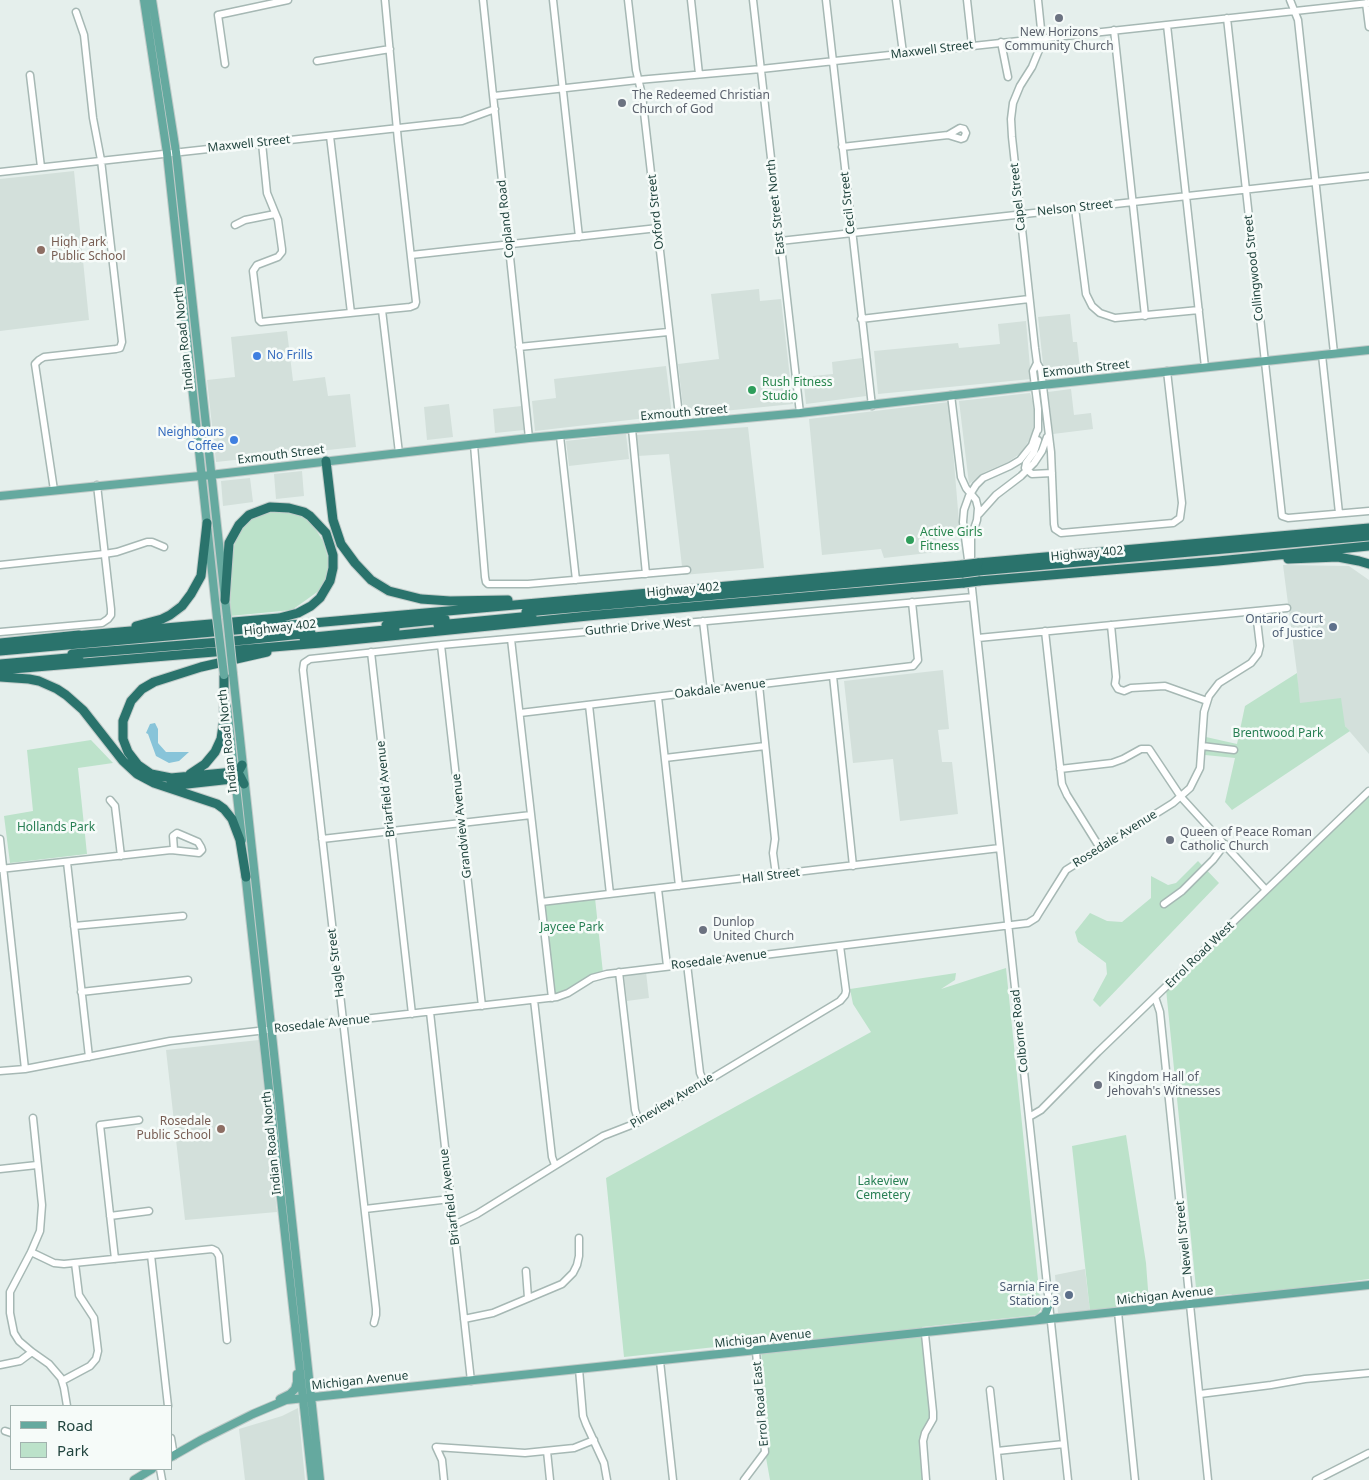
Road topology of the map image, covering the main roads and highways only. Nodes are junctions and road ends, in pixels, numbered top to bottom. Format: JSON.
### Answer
{"nodes":[{"id":1,"x":144,"y":0,"type":"edge"},
{"id":2,"x":152,"y":0,"type":"edge"},
{"id":3,"x":172,"y":153,"type":"junction"},
{"id":4,"x":1369,"y":350,"type":"edge"},
{"id":5,"x":326,"y":461,"type":"junction"},
{"id":6,"x":210,"y":475,"type":"junction"},
{"id":7,"x":201,"y":476,"type":"junction"},
{"id":8,"x":0,"y":496,"type":"edge"},
{"id":9,"x":207,"y":523,"type":"junction"},
{"id":10,"x":1369,"y":523,"type":"edge"},
{"id":11,"x":1369,"y":528,"type":"edge"},
{"id":12,"x":1369,"y":536,"type":"edge"},
{"id":13,"x":1369,"y":541,"type":"edge"},
{"id":14,"x":1189,"y":544,"type":"junction"},
{"id":15,"x":1369,"y":546,"type":"edge"},
{"id":16,"x":1218,"y":561,"type":"junction"},
{"id":17,"x":1369,"y":564,"type":"edge"},
{"id":18,"x":971,"y":575,"type":"junction"},
{"id":19,"x":663,"y":592,"type":"junction"},
{"id":20,"x":225,"y":600,"type":"junction"},
{"id":21,"x":74,"y":636,"type":"junction"},
{"id":22,"x":0,"y":643,"type":"edge"},
{"id":23,"x":321,"y":643,"type":"junction"},
{"id":24,"x":0,"y":651,"type":"edge"},
{"id":25,"x":0,"y":662,"type":"edge"},
{"id":26,"x":0,"y":670,"type":"edge"},
{"id":27,"x":228,"y":675,"type":"junction"},
{"id":28,"x":0,"y":677,"type":"edge"},
{"id":29,"x":237,"y":772,"type":"junction"},
{"id":30,"x":176,"y":778,"type":"junction"},
{"id":31,"x":244,"y":784,"type":"joint"},
{"id":32,"x":159,"y":785,"type":"junction"},
{"id":33,"x":246,"y":877,"type":"junction"},
{"id":34,"x":267,"y":1030,"type":"junction"},
{"id":35,"x":1369,"y":1285,"type":"edge"},
{"id":36,"x":1049,"y":1304,"type":"road end"},
{"id":37,"x":1035,"y":1321,"type":"junction"},
{"id":38,"x":298,"y":1354,"type":"junction"},
{"id":39,"x":308,"y":1398,"type":"junction"},
{"id":40,"x":257,"y":1412,"type":"junction"},
{"id":41,"x":173,"y":1457,"type":"edge"},
{"id":42,"x":150,"y":1470,"type":"edge"},
{"id":43,"x":134,"y":1480,"type":"edge"},
{"id":44,"x":312,"y":1480,"type":"edge"},
{"id":45,"x":320,"y":1480,"type":"edge"}],
"edges":[{"from":1,"to":3,"type":"main road","name":"Indian Road North"},
{"from":2,"to":3,"type":"main road","name":"Indian Road North"},
{"from":3,"to":6,"type":"main road","name":"Indian Road North"},
{"from":3,"to":7,"type":"main road","name":"Indian Road North"},
{"from":4,"to":5,"type":"main road","name":"Exmouth Street"},
{"from":5,"to":6,"type":"main road","name":"Exmouth Street"},
{"from":5,"to":19,"type":"highway"},
{"from":6,"to":7,"type":"main road","name":"Exmouth Street"},
{"from":6,"to":20,"type":"main road","name":"Indian Road North"},
{"from":7,"to":8,"type":"main road","name":"Exmouth Street"},
{"from":7,"to":9,"type":"main road","name":"Indian Road North"},
{"from":9,"to":21,"type":"highway"},
{"from":9,"to":27,"type":"main road","name":"Indian Road North","bridge":true},
{"from":10,"to":14,"type":"highway"},
{"from":11,"to":14,"type":"highway","name":"Highway 402"},
{"from":12,"to":18,"type":"highway"},
{"from":13,"to":18,"type":"highway","name":"Highway 402"},
{"from":14,"to":18,"type":"highway","name":"Highway 402"},
{"from":15,"to":16,"type":"highway"},
{"from":16,"to":17,"type":"highway"},
{"from":16,"to":18,"type":"highway"},
{"from":18,"to":19,"type":"highway","name":"Highway 402"},
{"from":18,"to":23,"type":"highway"},
{"from":18,"to":25,"type":"highway","name":"Highway 402"},
{"from":19,"to":24,"type":"highway","name":"Highway 402"},
{"from":20,"to":21,"type":"highway"},
{"from":20,"to":27,"type":"main road","name":"Indian Road North","bridge":true},
{"from":21,"to":22,"type":"highway"},
{"from":23,"to":26,"type":"highway"},
{"from":23,"to":30,"type":"highway"},
{"from":27,"to":29,"type":"main road","name":"Indian Road North"},
{"from":27,"to":30,"type":"highway"},
{"from":28,"to":32,"type":"highway"},
{"from":29,"to":30,"type":"highway"},
{"from":29,"to":31,"type":"highway"},
{"from":29,"to":32,"type":"highway"},
{"from":29,"to":33,"type":"main road","name":"Indian Road North"},
{"from":31,"to":34,"type":"main road","name":"Indian Road North"},
{"from":32,"to":33,"type":"highway"},
{"from":33,"to":34,"type":"main road","name":"Indian Road North"},
{"from":34,"to":38,"type":"main road","name":"Indian Road North"},
{"from":34,"to":39,"type":"main road","name":"Indian Road North"},
{"from":35,"to":37,"type":"main road","name":"Michigan Avenue"},
{"from":36,"to":37,"type":"main road"},
{"from":37,"to":39,"type":"main road","name":"Michigan Avenue"},
{"from":38,"to":39,"type":"main road","name":"Indian Road North"},
{"from":38,"to":40,"type":"main road"},
{"from":39,"to":40,"type":"main road","name":"Michigan Avenue"},
{"from":39,"to":44,"type":"main road","name":"Indian Road North"},
{"from":39,"to":45,"type":"main road","name":"Indian Road North"},
{"from":40,"to":41,"type":"main road","name":"Michigan Avenue"},
{"from":42,"to":43,"type":"main road"}]}
